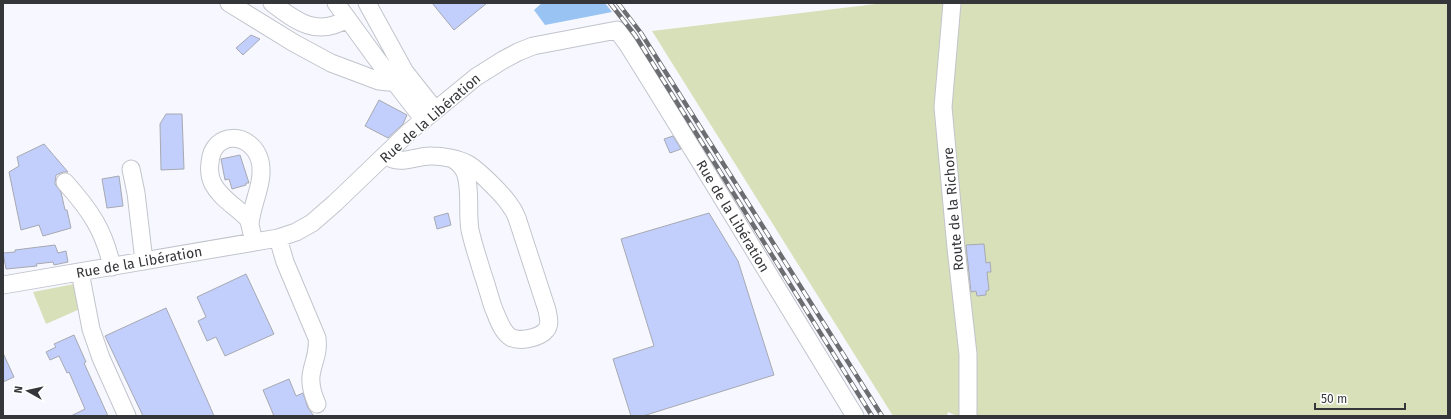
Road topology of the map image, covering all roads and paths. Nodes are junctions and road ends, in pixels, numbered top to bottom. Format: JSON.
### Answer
{"nodes":[{"id":1,"x":229,"y":3,"type":"edge"},
{"id":2,"x":272,"y":3,"type":"edge"},
{"id":3,"x":336,"y":3,"type":"edge"},
{"id":4,"x":367,"y":3,"type":"edge"},
{"id":5,"x":952,"y":3,"type":"edge"},
{"id":6,"x":347,"y":19,"type":"junction"},
{"id":7,"x":399,"y":76,"type":"junction"},
{"id":8,"x":429,"y":115,"type":"junction"},
{"id":9,"x":386,"y":155,"type":"junction"},
{"id":10,"x":453,"y":159,"type":"junction"},
{"id":11,"x":131,"y":169,"type":"dead end"},
{"id":12,"x":65,"y":182,"type":"dead end"},
{"id":13,"x":250,"y":225,"type":"junction"},
{"id":14,"x":278,"y":238,"type":"junction"},
{"id":15,"x":254,"y":242,"type":"junction"},
{"id":16,"x":144,"y":261,"type":"junction"},
{"id":17,"x":112,"y":267,"type":"junction"},
{"id":18,"x":80,"y":272,"type":"junction"},
{"id":19,"x":3,"y":285,"type":"edge"},
{"id":20,"x":317,"y":404,"type":"dead end"},
{"id":21,"x":126,"y":416,"type":"edge"},
{"id":22,"x":855,"y":416,"type":"edge"},
{"id":23,"x":968,"y":416,"type":"edge"}],
"edges":[{"from":1,"to":7,"type":"street"},
{"from":2,"to":6,"type":"street"},
{"from":3,"to":6,"type":"street"},
{"from":4,"to":7,"type":"street"},
{"from":5,"to":23,"type":"street","name":"Route de la Richore"},
{"from":6,"to":7,"type":"street"},
{"from":7,"to":8,"type":"street"},
{"from":8,"to":9,"type":"street","name":"Rue de la Libération"},
{"from":8,"to":22,"type":"street","name":"Rue de la Libération"},
{"from":9,"to":10,"type":"street"},
{"from":9,"to":14,"type":"street","name":"Rue de la Libération"},
{"from":10,"to":10,"type":"street"},
{"from":11,"to":16,"type":"street"},
{"from":12,"to":17,"type":"street"},
{"from":13,"to":13,"type":"street"},
{"from":13,"to":15,"type":"street"},
{"from":14,"to":15,"type":"street","name":"Rue de la Libération"},
{"from":14,"to":20,"type":"street"},
{"from":15,"to":16,"type":"street","name":"Rue de la Libération"},
{"from":16,"to":17,"type":"street","name":"Rue de la Libération"},
{"from":17,"to":18,"type":"street","name":"Rue de la Libération"},
{"from":18,"to":19,"type":"street","name":"Rue de la Libération"},
{"from":18,"to":21,"type":"street"}]}
